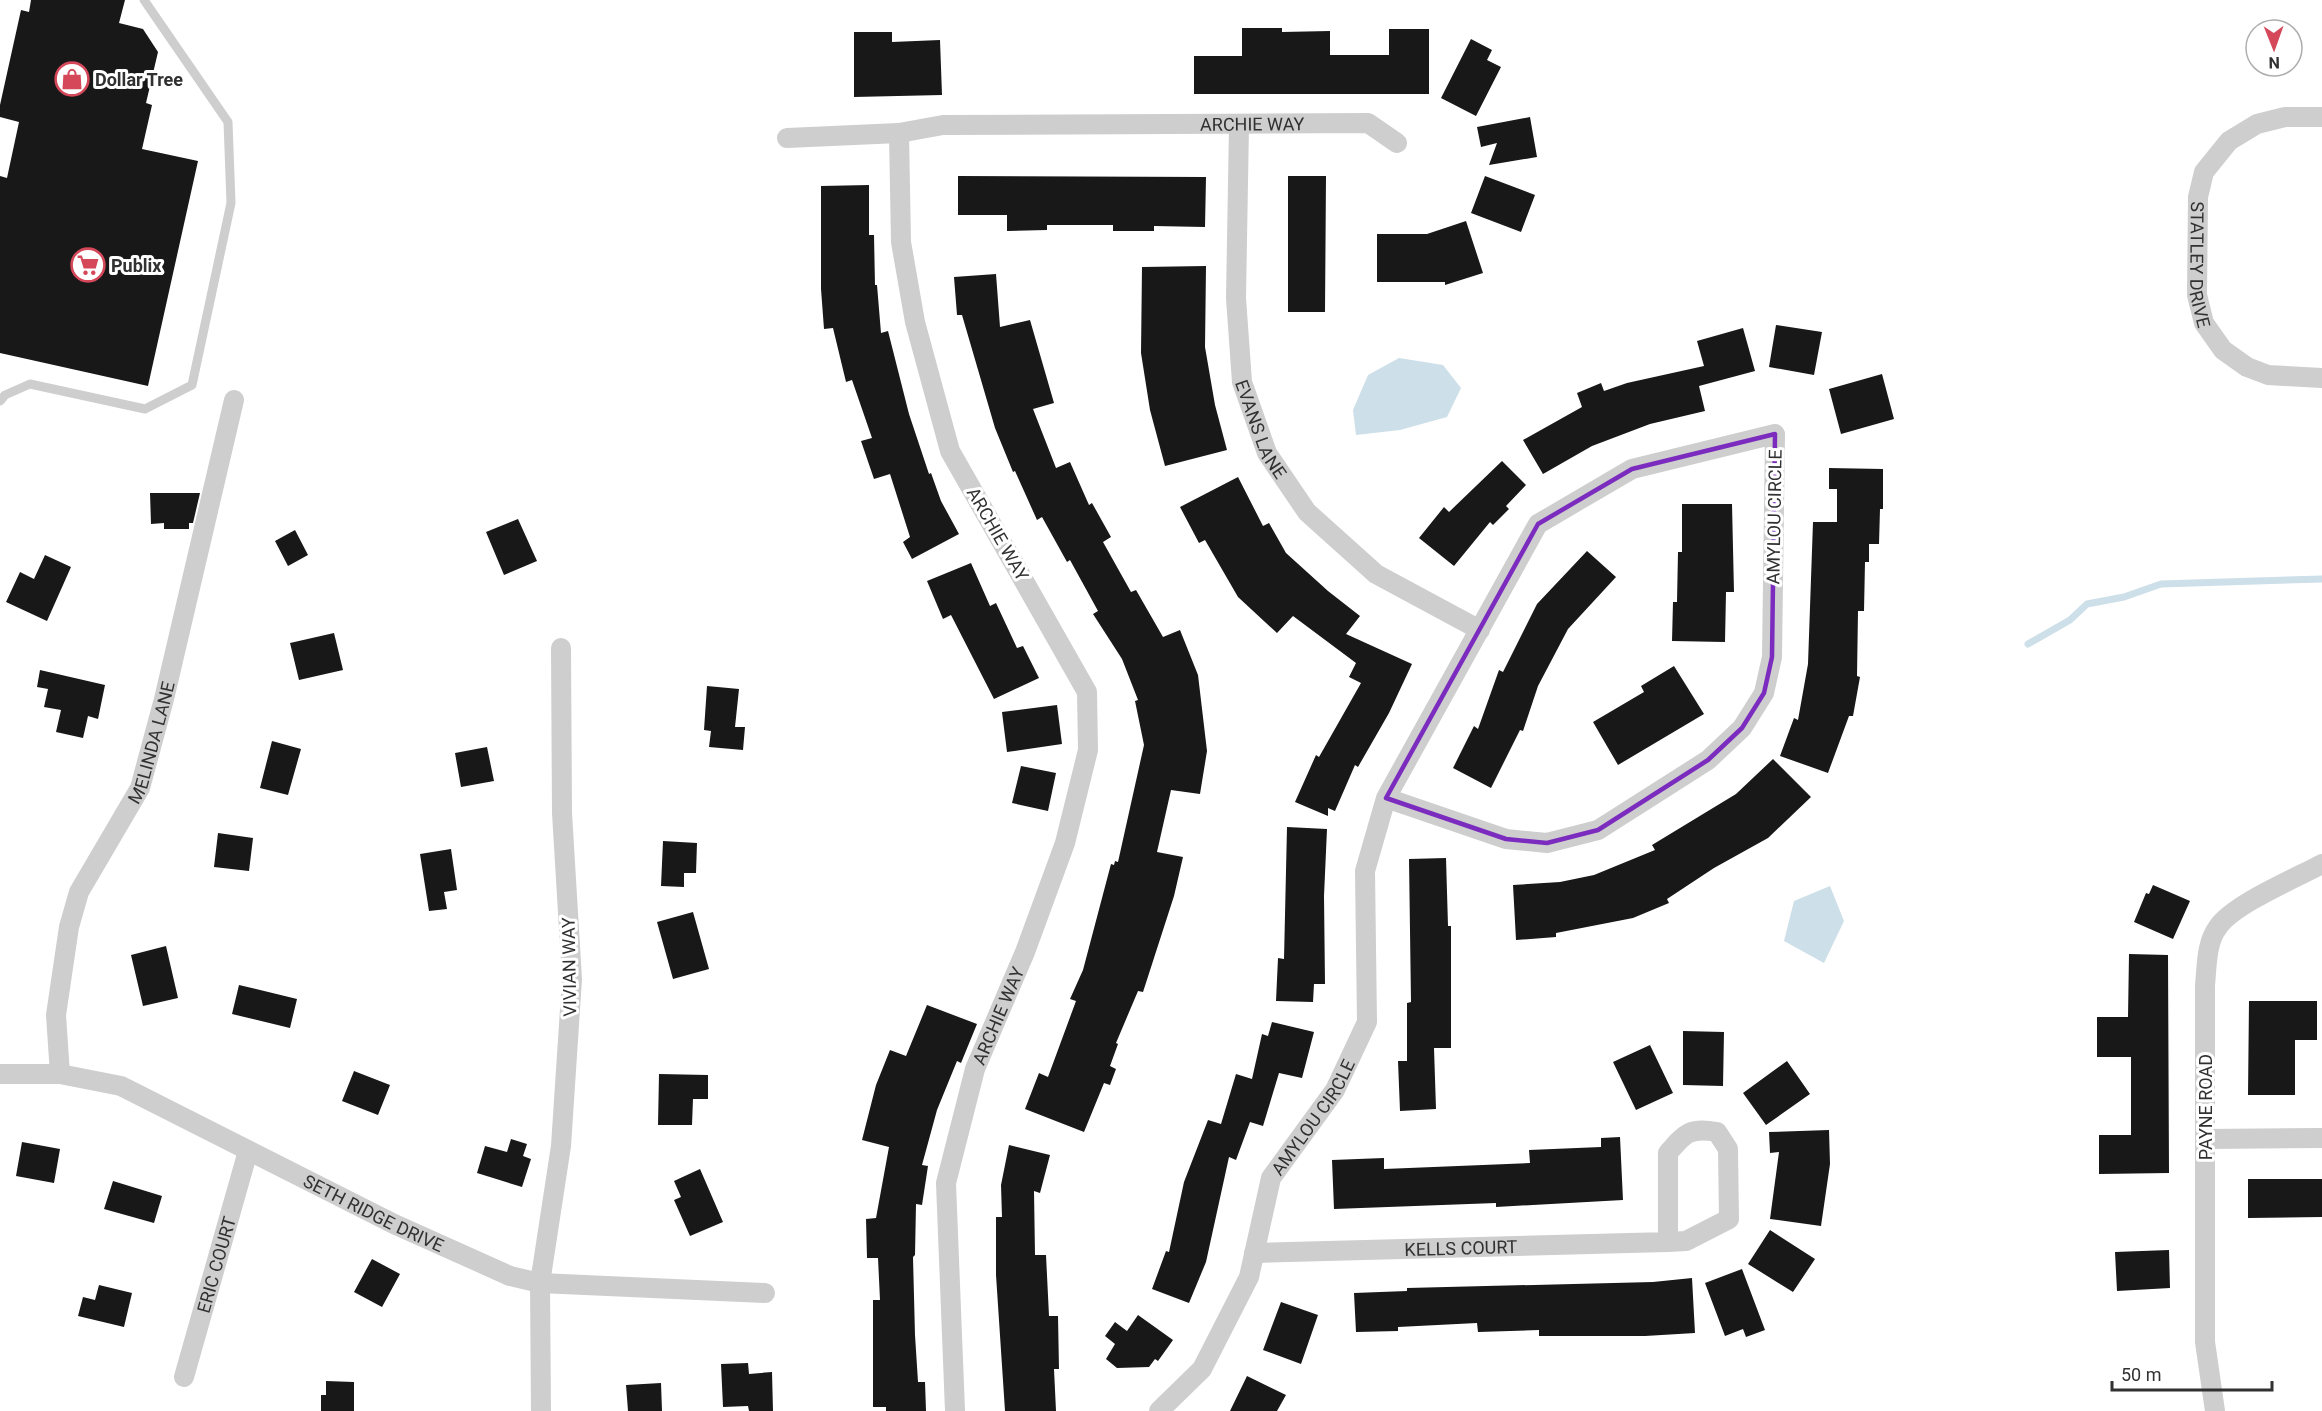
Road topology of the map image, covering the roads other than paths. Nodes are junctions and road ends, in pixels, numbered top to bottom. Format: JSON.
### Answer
{"nodes":[{"id":1,"x":144,"y":0,"type":"edge"},
{"id":2,"x":2322,"y":117,"type":"edge"},
{"id":3,"x":1239,"y":125,"type":"junction"},
{"id":4,"x":899,"y":133,"type":"junction"},
{"id":5,"x":787,"y":138,"type":"dead end"},
{"id":6,"x":1397,"y":143,"type":"dead end"},
{"id":7,"x":2322,"y":378,"type":"edge"},
{"id":8,"x":234,"y":400,"type":"dead end"},
{"id":9,"x":0,"y":401,"type":"edge"},
{"id":10,"x":1480,"y":630,"type":"junction"},
{"id":11,"x":561,"y":648,"type":"dead end"},
{"id":12,"x":1386,"y":798,"type":"junction"},
{"id":13,"x":2322,"y":864,"type":"edge"},
{"id":14,"x":0,"y":1074,"type":"edge"},
{"id":15,"x":60,"y":1074,"type":"junction"},
{"id":16,"x":2322,"y":1138,"type":"edge"},
{"id":17,"x":2205,"y":1139,"type":"junction"},
{"id":18,"x":249,"y":1151,"type":"junction"},
{"id":19,"x":1668,"y":1242,"type":"junction"},
{"id":20,"x":1254,"y":1253,"type":"junction"},
{"id":21,"x":540,"y":1283,"type":"junction"},
{"id":22,"x":765,"y":1293,"type":"dead end"},
{"id":23,"x":184,"y":1377,"type":"dead end"},
{"id":24,"x":541,"y":1411,"type":"edge"},
{"id":25,"x":955,"y":1411,"type":"edge"},
{"id":26,"x":1159,"y":1411,"type":"edge"},
{"id":27,"x":2215,"y":1411,"type":"edge"}],
"edges":[{"from":1,"to":9,"type":"lane"},
{"from":2,"to":7,"type":"street","name":"STATLEY DRIVE"},
{"from":3,"to":4,"type":"street","name":"ARCHIE WAY"},
{"from":3,"to":6,"type":"street","name":"ARCHIE WAY"},
{"from":3,"to":10,"type":"street","name":"EVANS LANE"},
{"from":4,"to":5,"type":"street"},
{"from":4,"to":25,"type":"street","name":"ARCHIE WAY"},
{"from":8,"to":15,"type":"street","name":"MELINDA LANE"},
{"from":10,"to":12,"type":"street","name":"AMYLOU CIRCLE"},
{"from":10,"to":12,"type":"street","name":"AMYLOU CIRCLE"},
{"from":11,"to":21,"type":"street","name":"VIVIAN WAY"},
{"from":12,"to":20,"type":"street","name":"AMYLOU CIRCLE"},
{"from":13,"to":17,"type":"street","name":"PAYNE ROAD"},
{"from":14,"to":15,"type":"street","name":"SETH RIDGE DRIVE"},
{"from":15,"to":18,"type":"street","name":"SETH RIDGE DRIVE"},
{"from":16,"to":17,"type":"street"},
{"from":17,"to":27,"type":"street","name":"PAYNE ROAD"},
{"from":18,"to":21,"type":"street","name":"SETH RIDGE DRIVE"},
{"from":18,"to":23,"type":"street","name":"ERIC COURT"},
{"from":19,"to":19,"type":"street","name":"KELLS COURT"},
{"from":19,"to":20,"type":"street","name":"KELLS COURT"},
{"from":20,"to":26,"type":"street","name":"AMYLOU CIRCLE"},
{"from":21,"to":22,"type":"street","name":"SETH RIDGE DRIVE"},
{"from":21,"to":24,"type":"street","name":"VIVIAN WAY"}]}
